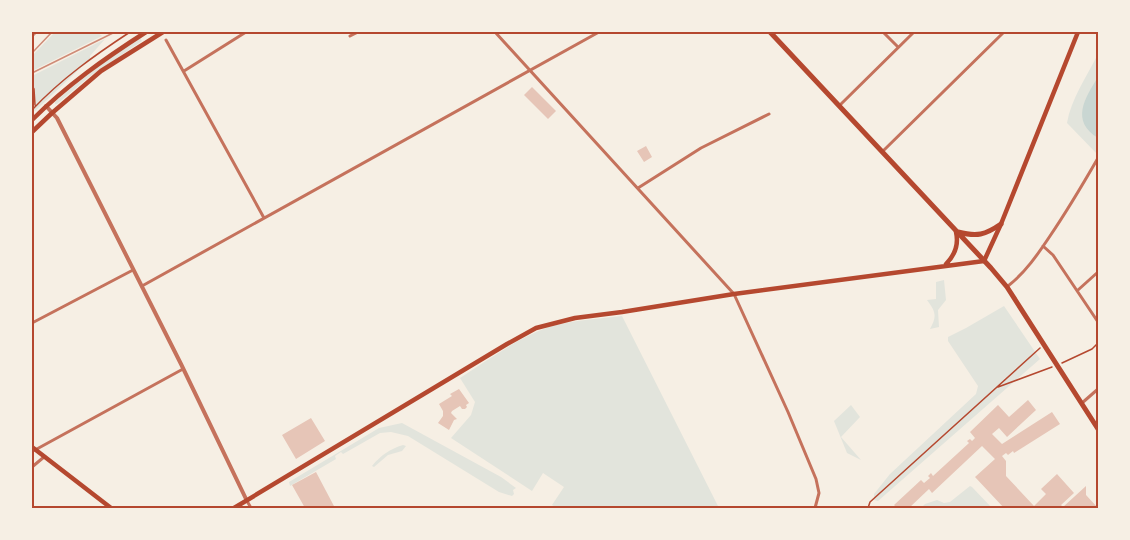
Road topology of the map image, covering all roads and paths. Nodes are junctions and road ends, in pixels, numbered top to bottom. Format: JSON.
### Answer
{"nodes":[{"id":1,"x":130,"y":32,"type":"edge"},
{"id":2,"x":146,"y":32,"type":"edge"},
{"id":3,"x":163,"y":32,"type":"edge"},
{"id":4,"x":246,"y":32,"type":"edge"},
{"id":5,"x":358,"y":32,"type":"edge"},
{"id":6,"x":495,"y":32,"type":"edge"},
{"id":7,"x":599,"y":32,"type":"edge"},
{"id":8,"x":770,"y":32,"type":"edge"},
{"id":9,"x":883,"y":32,"type":"edge"},
{"id":10,"x":914,"y":32,"type":"edge"},
{"id":11,"x":1004,"y":32,"type":"edge"},
{"id":12,"x":1078,"y":32,"type":"edge"},
{"id":13,"x":350,"y":36,"type":"dead end"},
{"id":14,"x":166,"y":40,"type":"dead end"},
{"id":15,"x":898,"y":47,"type":"junction"},
{"id":16,"x":530,"y":70,"type":"junction"},
{"id":17,"x":183,"y":71,"type":"junction"},
{"id":18,"x":32,"y":86,"type":"edge"},
{"id":19,"x":35,"y":106,"type":"junction"},
{"id":20,"x":46,"y":106,"type":"junction"},
{"id":21,"x":839,"y":106,"type":"junction"},
{"id":22,"x":32,"y":110,"type":"edge"},
{"id":23,"x":52,"y":112,"type":"junction"},
{"id":24,"x":769,"y":114,"type":"dead end"},
{"id":25,"x":32,"y":120,"type":"edge"},
{"id":26,"x":32,"y":132,"type":"edge"},
{"id":27,"x":882,"y":152,"type":"junction"},
{"id":28,"x":1098,"y":158,"type":"edge"},
{"id":29,"x":638,"y":188,"type":"junction"},
{"id":30,"x":264,"y":218,"type":"junction"},
{"id":31,"x":1001,"y":224,"type":"junction"},
{"id":32,"x":956,"y":232,"type":"junction"},
{"id":33,"x":1043,"y":246,"type":"junction"},
{"id":34,"x":984,"y":261,"type":"junction"},
{"id":35,"x":945,"y":265,"type":"junction"},
{"id":36,"x":133,"y":270,"type":"junction"},
{"id":37,"x":1098,"y":272,"type":"edge"},
{"id":38,"x":141,"y":286,"type":"junction"},
{"id":39,"x":1007,"y":287,"type":"junction"},
{"id":40,"x":1078,"y":290,"type":"junction"},
{"id":41,"x":734,"y":294,"type":"junction"},
{"id":42,"x":1098,"y":322,"type":"edge"},
{"id":43,"x":32,"y":323,"type":"edge"},
{"id":44,"x":1098,"y":343,"type":"edge"},
{"id":45,"x":1044,"y":345,"type":"junction"},
{"id":46,"x":1057,"y":365,"type":"junction"},
{"id":47,"x":183,"y":369,"type":"junction"},
{"id":48,"x":997,"y":387,"type":"junction"},
{"id":49,"x":1098,"y":389,"type":"edge"},
{"id":50,"x":1082,"y":403,"type":"junction"},
{"id":51,"x":1098,"y":429,"type":"edge"},
{"id":52,"x":33,"y":448,"type":"edge"},
{"id":53,"x":45,"y":457,"type":"junction"},
{"id":54,"x":32,"y":467,"type":"edge"},
{"id":55,"x":247,"y":501,"type":"junction"},
{"id":56,"x":111,"y":508,"type":"edge"},
{"id":57,"x":234,"y":508,"type":"edge"},
{"id":58,"x":251,"y":508,"type":"edge"},
{"id":59,"x":815,"y":508,"type":"edge"},
{"id":60,"x":868,"y":508,"type":"edge"}],
"edges":[{"from":1,"to":19,"type":"path"},
{"from":2,"to":20,"type":"main road"},
{"from":3,"to":23,"type":"main road"},
{"from":4,"to":17,"type":"street"},
{"from":5,"to":13,"type":"street"},
{"from":6,"to":16,"type":"street"},
{"from":7,"to":16,"type":"street"},
{"from":8,"to":21,"type":"highway"},
{"from":9,"to":15,"type":"street"},
{"from":10,"to":15,"type":"street"},
{"from":11,"to":27,"type":"street"},
{"from":12,"to":31,"type":"main road"},
{"from":14,"to":17,"type":"street"},
{"from":15,"to":21,"type":"street"},
{"from":16,"to":29,"type":"street"},
{"from":16,"to":30,"type":"street"},
{"from":17,"to":30,"type":"street"},
{"from":18,"to":19,"type":"path"},
{"from":19,"to":22,"type":"path"},
{"from":20,"to":23,"type":"street"},
{"from":20,"to":25,"type":"main road"},
{"from":21,"to":27,"type":"highway"},
{"from":23,"to":26,"type":"main road"},
{"from":23,"to":36,"type":"street"},
{"from":24,"to":29,"type":"street"},
{"from":27,"to":32,"type":"highway"},
{"from":28,"to":33,"type":"street"},
{"from":29,"to":41,"type":"street"},
{"from":30,"to":38,"type":"street"},
{"from":31,"to":32,"type":"highway"},
{"from":31,"to":34,"type":"main road"},
{"from":32,"to":34,"type":"highway"},
{"from":32,"to":35,"type":"main road"},
{"from":33,"to":39,"type":"street"},
{"from":33,"to":40,"type":"street"},
{"from":34,"to":35,"type":"main road"},
{"from":34,"to":39,"type":"highway"},
{"from":35,"to":41,"type":"main road"},
{"from":36,"to":38,"type":"street"},
{"from":36,"to":43,"type":"street"},
{"from":37,"to":40,"type":"street"},
{"from":38,"to":47,"type":"street"},
{"from":39,"to":45,"type":"highway"},
{"from":40,"to":42,"type":"street"},
{"from":41,"to":55,"type":"main road"},
{"from":41,"to":59,"type":"street"},
{"from":44,"to":46,"type":"path"},
{"from":45,"to":46,"type":"highway"},
{"from":45,"to":48,"type":"path"},
{"from":46,"to":48,"type":"path"},
{"from":46,"to":50,"type":"highway"},
{"from":47,"to":52,"type":"street"},
{"from":47,"to":55,"type":"street"},
{"from":48,"to":60,"type":"path"},
{"from":49,"to":50,"type":"street"},
{"from":50,"to":51,"type":"highway"},
{"from":52,"to":53,"type":"main road"},
{"from":53,"to":54,"type":"street"},
{"from":53,"to":56,"type":"main road"},
{"from":55,"to":57,"type":"main road"},
{"from":55,"to":58,"type":"street"}]}
